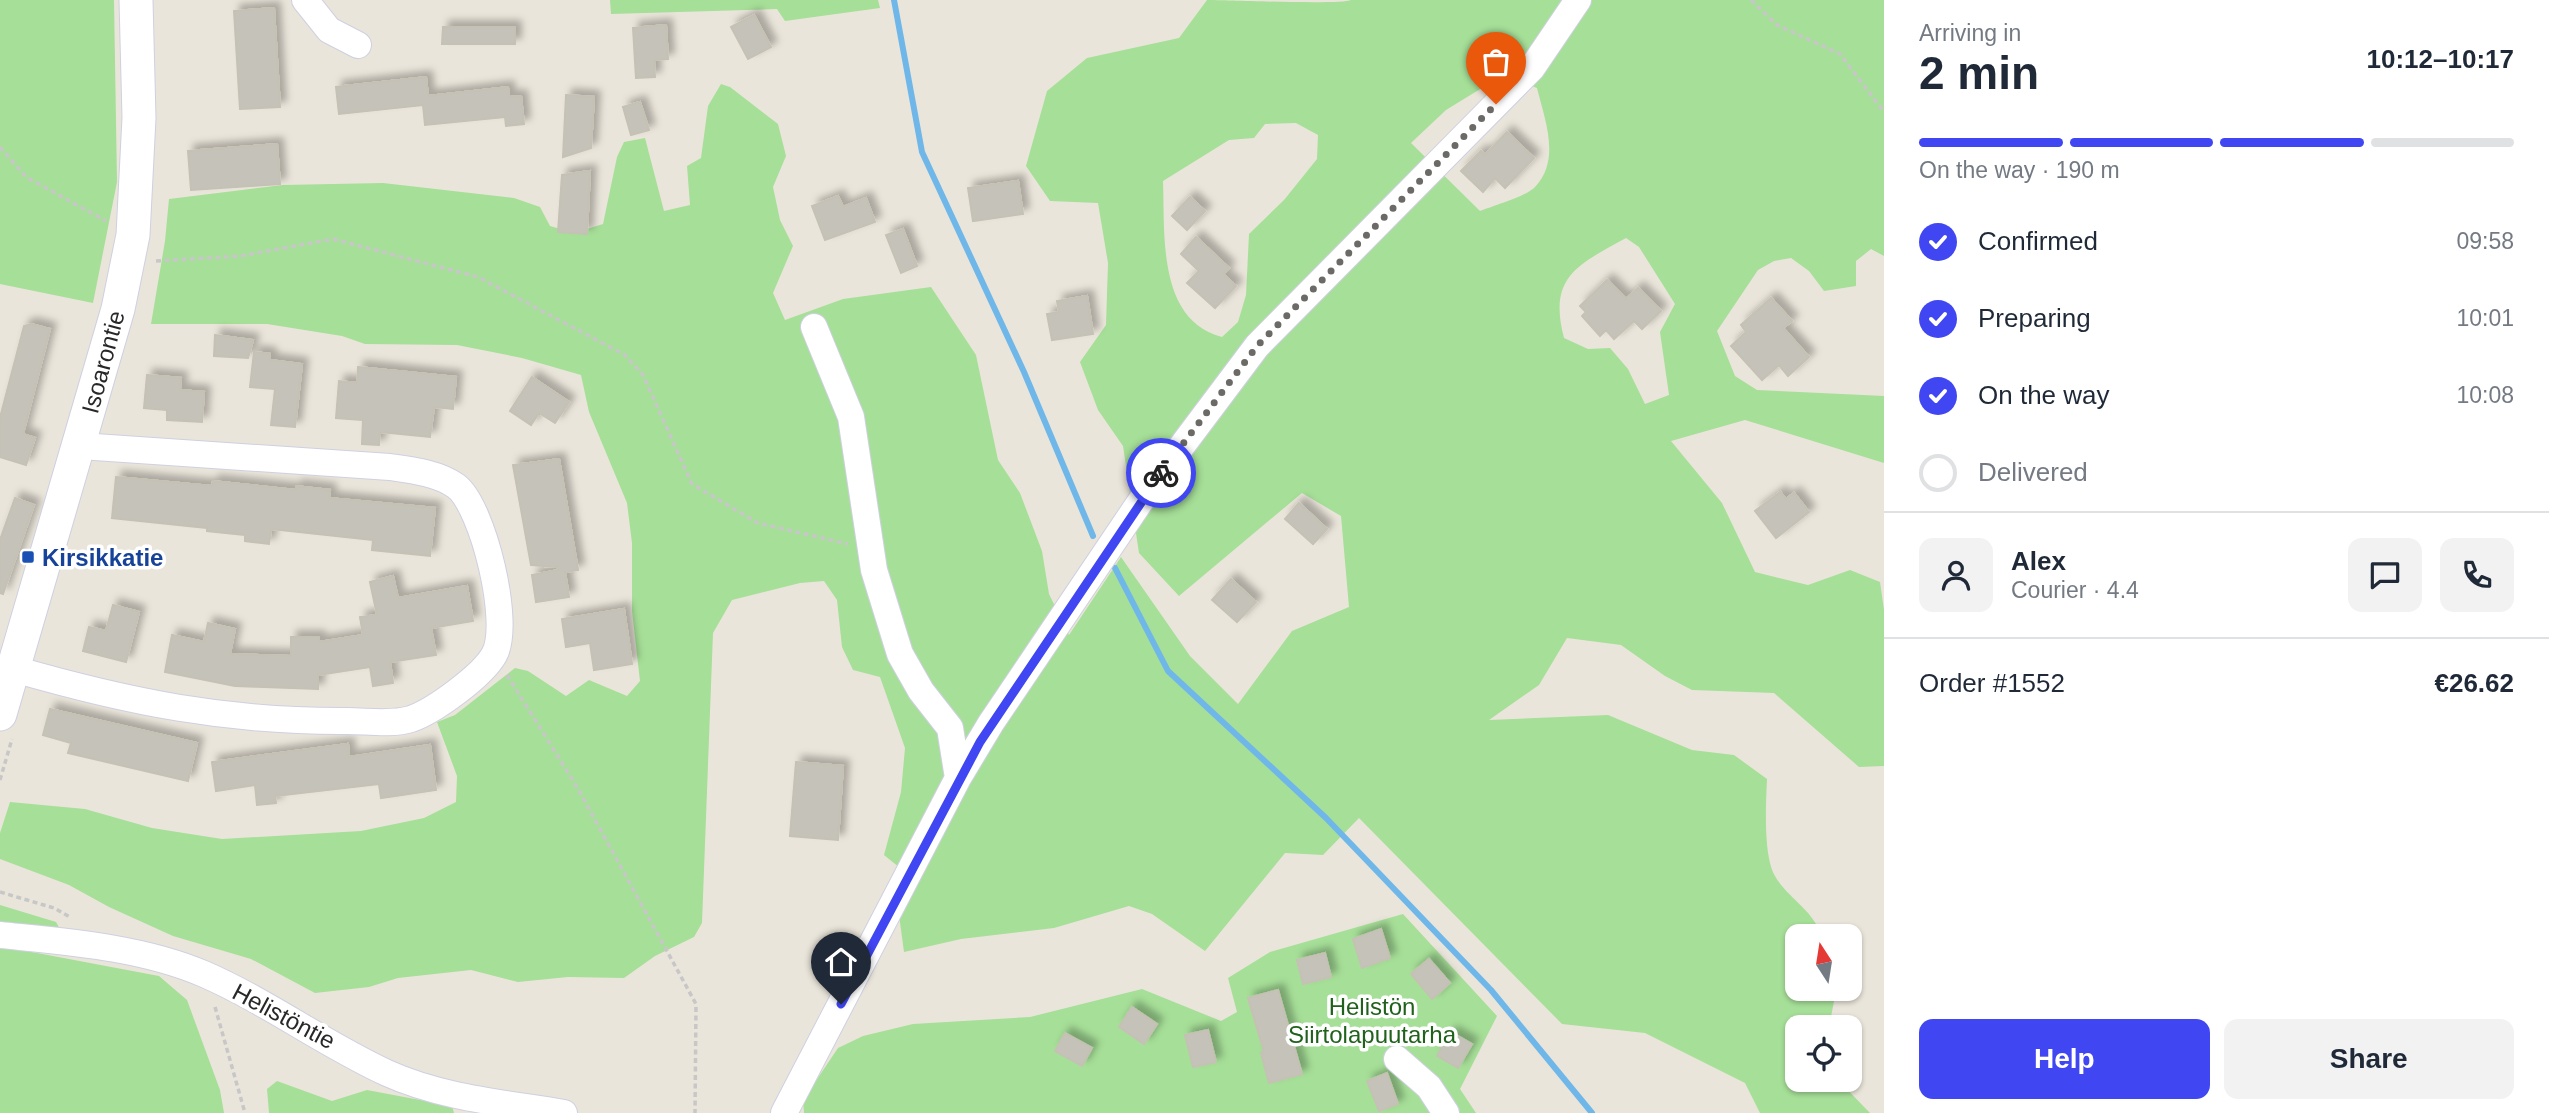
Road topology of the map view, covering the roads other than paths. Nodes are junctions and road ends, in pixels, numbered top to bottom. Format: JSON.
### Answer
{"nodes":[{"id":1,"x":136,"y":0,"type":"edge"},
{"id":2,"x":305,"y":0,"type":"edge"},
{"id":3,"x":1578,"y":0,"type":"edge"},
{"id":4,"x":358,"y":46,"type":"dead end"},
{"id":5,"x":814,"y":327,"type":"dead end"},
{"id":6,"x":79,"y":446,"type":"junction"},
{"id":7,"x":14,"y":670,"type":"junction"},
{"id":8,"x":0,"y":714,"type":"edge"},
{"id":9,"x":958,"y":778,"type":"junction"},
{"id":10,"x":0,"y":935,"type":"edge"},
{"id":11,"x":1397,"y":1059,"type":"dead end"},
{"id":12,"x":564,"y":1113,"type":"edge"},
{"id":13,"x":784,"y":1113,"type":"edge"},
{"id":14,"x":1446,"y":1113,"type":"edge"}],
"edges":[{"from":1,"to":6,"type":"street","name":"Isoarontie"},
{"from":2,"to":4,"type":"street"},
{"from":3,"to":9,"type":"street"},
{"from":5,"to":9,"type":"street"},
{"from":6,"to":7,"type":"street","name":"Isoarontie"},
{"from":6,"to":7,"type":"street"},
{"from":7,"to":8,"type":"street","name":"Isoarontie"},
{"from":9,"to":13,"type":"street"},
{"from":10,"to":12,"type":"street","name":"Helistöntie"},
{"from":11,"to":14,"type":"street"}]}
